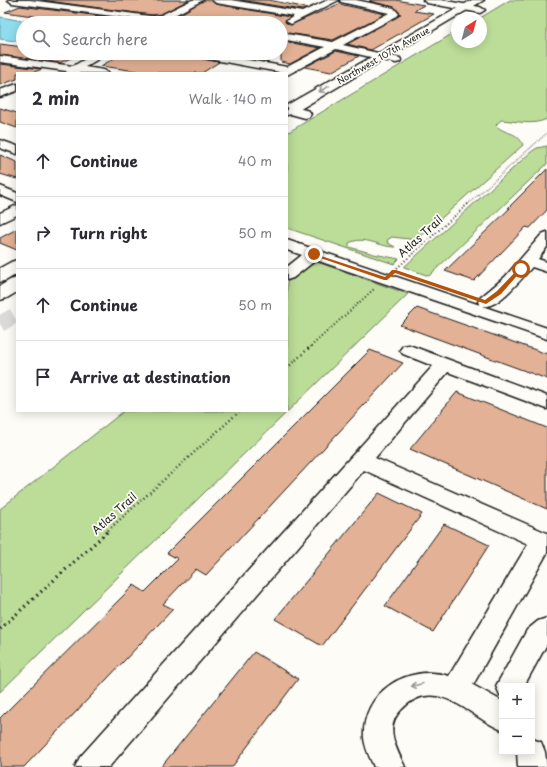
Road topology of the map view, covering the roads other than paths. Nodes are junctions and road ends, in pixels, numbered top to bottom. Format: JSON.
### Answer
{"nodes":[{"id":1,"x":12,"y":0,"type":"edge"},
{"id":2,"x":71,"y":0,"type":"edge"},
{"id":3,"x":198,"y":0,"type":"edge"},
{"id":4,"x":216,"y":0,"type":"edge"},
{"id":5,"x":335,"y":0,"type":"edge"},
{"id":6,"x":344,"y":0,"type":"edge"},
{"id":7,"x":427,"y":0,"type":"edge"},
{"id":8,"x":286,"y":3,"type":"dead end"},
{"id":9,"x":491,"y":3,"type":"dead end"},
{"id":10,"x":480,"y":5,"type":"edge"},
{"id":11,"x":56,"y":7,"type":"junction"},
{"id":12,"x":271,"y":9,"type":"junction"},
{"id":13,"x":464,"y":12,"type":"edge"},
{"id":14,"x":469,"y":12,"type":"edge"},
{"id":15,"x":303,"y":15,"type":"junction"},
{"id":16,"x":120,"y":16,"type":"edge"},
{"id":17,"x":165,"y":16,"type":"edge"},
{"id":18,"x":451,"y":21,"type":"edge"},
{"id":19,"x":288,"y":22,"type":"edge"},
{"id":20,"x":451,"y":28,"type":"edge"},
{"id":21,"x":288,"y":37,"type":"edge"},
{"id":22,"x":334,"y":46,"type":"junction"},
{"id":23,"x":382,"y":56,"type":"junction"},
{"id":24,"x":0,"y":59,"type":"edge"},
{"id":25,"x":91,"y":60,"type":"edge"},
{"id":26,"x":241,"y":60,"type":"joint"},
{"id":27,"x":396,"y":60,"type":"junction"},
{"id":28,"x":227,"y":69,"type":"dead end"},
{"id":29,"x":71,"y":71,"type":"edge"},
{"id":30,"x":88,"y":72,"type":"edge"},
{"id":31,"x":286,"y":72,"type":"edge"},
{"id":32,"x":16,"y":89,"type":"edge"},
{"id":33,"x":6,"y":98,"type":"edge"},
{"id":34,"x":288,"y":110,"type":"edge"},
{"id":35,"x":305,"y":114,"type":"junction"},
{"id":36,"x":288,"y":123,"type":"edge"},
{"id":37,"x":0,"y":135,"type":"edge"},
{"id":38,"x":16,"y":141,"type":"edge"},
{"id":39,"x":0,"y":144,"type":"edge"},
{"id":40,"x":16,"y":150,"type":"edge"},
{"id":41,"x":0,"y":190,"type":"edge"},
{"id":42,"x":16,"y":198,"type":"edge"},
{"id":43,"x":16,"y":210,"type":"edge"},
{"id":44,"x":0,"y":219,"type":"edge"},
{"id":45,"x":288,"y":235,"type":"edge"},
{"id":46,"x":547,"y":238,"type":"edge"},
{"id":47,"x":288,"y":245,"type":"edge"},
{"id":48,"x":314,"y":254,"type":"junction"},
{"id":49,"x":529,"y":261,"type":"junction"},
{"id":50,"x":16,"y":267,"type":"edge"},
{"id":51,"x":547,"y":267,"type":"edge"},
{"id":52,"x":288,"y":274,"type":"edge"},
{"id":53,"x":390,"y":275,"type":"junction"},
{"id":54,"x":0,"y":276,"type":"edge"},
{"id":55,"x":16,"y":285,"type":"edge"},
{"id":56,"x":0,"y":294,"type":"edge"},
{"id":57,"x":486,"y":302,"type":"junction"},
{"id":58,"x":547,"y":323,"type":"edge"},
{"id":59,"x":547,"y":334,"type":"edge"},
{"id":60,"x":409,"y":350,"type":"dead end"},
{"id":61,"x":445,"y":364,"type":"junction"},
{"id":62,"x":547,"y":403,"type":"edge"},
{"id":63,"x":361,"y":460,"type":"junction"},
{"id":64,"x":545,"y":542,"type":"edge"},
{"id":65,"x":547,"y":629,"type":"edge"},
{"id":66,"x":512,"y":683,"type":"edge"},
{"id":67,"x":455,"y":690,"type":"junction"},
{"id":68,"x":499,"y":710,"type":"edge"},
{"id":69,"x":531,"y":755,"type":"edge"},
{"id":70,"x":90,"y":767,"type":"edge"},
{"id":71,"x":390,"y":767,"type":"edge"},
{"id":72,"x":533,"y":767,"type":"edge"}],
"edges":[{"from":1,"to":11,"type":"street"},
{"from":2,"to":11,"type":"street"},
{"from":3,"to":17,"type":"street"},
{"from":4,"to":12,"type":"street"},
{"from":5,"to":15,"type":"street"},
{"from":6,"to":22,"type":"street"},
{"from":7,"to":13,"type":"street"},
{"from":8,"to":12,"type":"street"},
{"from":9,"to":10,"type":"main road","name":"Northwest 107th Avenue"},
{"from":10,"to":14,"type":"main road","name":"Northwest 107th Avenue"},
{"from":11,"to":16,"type":"street"},
{"from":12,"to":15,"type":"street"},
{"from":15,"to":19,"type":"street"},
{"from":18,"to":23,"type":"main road","name":"Northwest 107th Avenue"},
{"from":20,"to":27,"type":"main road","name":"Northwest 107th Avenue"},
{"from":21,"to":22,"type":"street"},
{"from":22,"to":23,"type":"street"},
{"from":22,"to":31,"type":"street"},
{"from":23,"to":27,"type":"street"},
{"from":23,"to":34,"type":"main road","name":"Northwest 107th Avenue","one_way":true},
{"from":24,"to":29,"type":"street"},
{"from":25,"to":29,"type":"street"},
{"from":26,"to":28,"type":"street"},
{"from":26,"to":31,"type":"street"},
{"from":27,"to":35,"type":"main road","name":"Northwest 107th Avenue"},
{"from":29,"to":30,"type":"street"},
{"from":32,"to":33,"type":"street"},
{"from":34,"to":35,"type":"street"},
{"from":35,"to":36,"type":"main road","name":"Northwest 107th Avenue"},
{"from":37,"to":38,"type":"street"},
{"from":39,"to":40,"type":"street"},
{"from":41,"to":42,"type":"street"},
{"from":43,"to":44,"type":"street"},
{"from":45,"to":53,"type":"street"},
{"from":46,"to":49,"type":"street"},
{"from":47,"to":48,"type":"street"},
{"from":48,"to":52,"type":"street"},
{"from":48,"to":53,"type":"street"},
{"from":49,"to":51,"type":"street"},
{"from":49,"to":57,"type":"street"},
{"from":50,"to":54,"type":"main road"},
{"from":53,"to":57,"type":"street"},
{"from":53,"to":59,"type":"street"},
{"from":55,"to":56,"type":"main road"},
{"from":57,"to":58,"type":"street"},
{"from":60,"to":61,"type":"street"},
{"from":61,"to":62,"type":"street"},
{"from":61,"to":63,"type":"street"},
{"from":63,"to":64,"type":"street"},
{"from":63,"to":70,"type":"street"},
{"from":64,"to":67,"type":"street"},
{"from":65,"to":66,"type":"street"},
{"from":67,"to":68,"type":"street"},
{"from":67,"to":71,"type":"street","one_way":true},
{"from":69,"to":72,"type":"street"}]}
